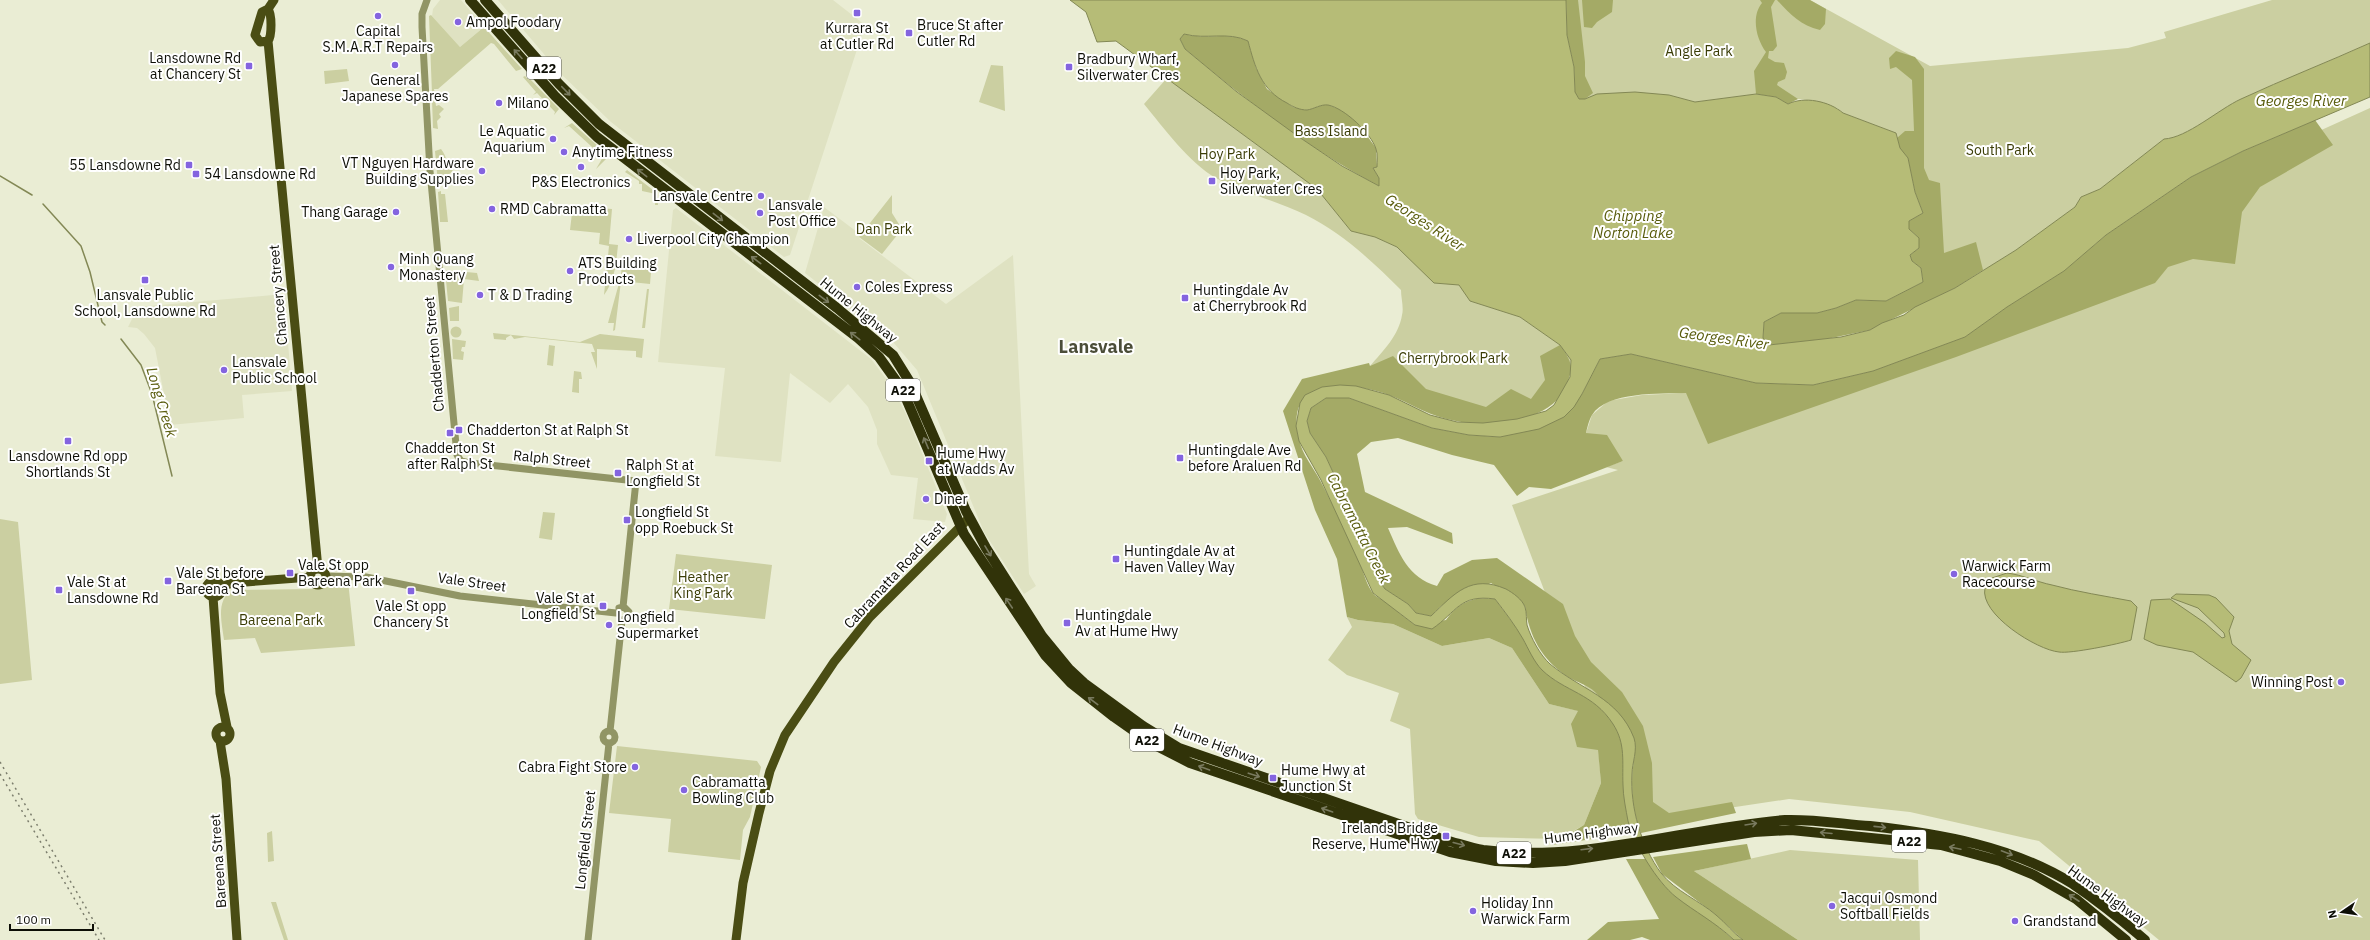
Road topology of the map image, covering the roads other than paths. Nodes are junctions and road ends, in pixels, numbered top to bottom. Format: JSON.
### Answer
{"nodes":[{"id":1,"x":274,"y":0,"type":"edge"},
{"id":2,"x":427,"y":0,"type":"edge"},
{"id":3,"x":470,"y":0,"type":"edge"},
{"id":4,"x":484,"y":0,"type":"edge"},
{"id":5,"x":268,"y":9,"type":"junction"},
{"id":6,"x":268,"y":42,"type":"junction"},
{"id":7,"x":465,"y":462,"type":"joint"},
{"id":8,"x":969,"y":518,"type":"junction"},
{"id":9,"x":960,"y":526,"type":"junction"},
{"id":10,"x":318,"y":570,"type":"junction"},
{"id":11,"x":326,"y":576,"type":"junction"},
{"id":12,"x":311,"y":577,"type":"junction"},
{"id":13,"x":221,"y":587,"type":"junction"},
{"id":14,"x":213,"y":597,"type":"junction"},
{"id":15,"x":623,"y":607,"type":"junction"},
{"id":16,"x":616,"y":613,"type":"junction"},
{"id":17,"x":622,"y":620,"type":"junction"},
{"id":18,"x":1902,"y":835,"type":"junction"},
{"id":19,"x":1624,"y":848,"type":"junction"},
{"id":20,"x":237,"y":940,"type":"edge"},
{"id":21,"x":588,"y":940,"type":"edge"},
{"id":22,"x":736,"y":940,"type":"edge"},
{"id":23,"x":2126,"y":940,"type":"edge"},
{"id":24,"x":2145,"y":940,"type":"edge"}],
"edges":[{"from":1,"to":5,"type":"main road"},
{"from":2,"to":7,"type":"street","name":"Chadderton Street"},
{"from":9,"to":3,"type":"highway","name":"Hume Highway","number":"A22","one_way":true},
{"from":4,"to":8,"type":"highway","name":"Hume Highway","number":"A22","one_way":true},
{"from":5,"to":6,"type":"main road","name":"Chancery Street"},
{"from":5,"to":6,"type":"main road"},
{"from":6,"to":10,"type":"main road","name":"Chancery Street"},
{"from":7,"to":15,"type":"street","name":"Ralph Street"},
{"from":8,"to":9,"type":"main road","name":"Cabramatta Road East"},
{"from":8,"to":19,"type":"highway","name":"Hume Highway","number":"A22","one_way":true},
{"from":19,"to":9,"type":"highway","name":"Hume Highway","number":"A22","one_way":true},
{"from":9,"to":22,"type":"main road","name":"Cabramatta Road East"},
{"from":10,"to":11,"type":"main road"},
{"from":10,"to":12,"type":"main road"},
{"from":11,"to":12,"type":"main road"},
{"from":11,"to":16,"type":"street","name":"Vale Street"},
{"from":12,"to":13,"type":"main road"},
{"from":13,"to":14,"type":"main road"},
{"from":13,"to":14,"type":"main road"},
{"from":14,"to":20,"type":"main road","name":"Bareena Street"},
{"from":15,"to":16,"type":"street"},
{"from":15,"to":17,"type":"street"},
{"from":16,"to":17,"type":"street"},
{"from":17,"to":21,"type":"street","name":"Longfield Street"},
{"from":18,"to":19,"type":"highway","name":"Hume Highway","number":"A22"},
{"from":23,"to":18,"type":"highway","name":"Hume Highway","number":"A22","one_way":true},
{"from":18,"to":24,"type":"highway","name":"Hume Highway","number":"A22","one_way":true}]}
